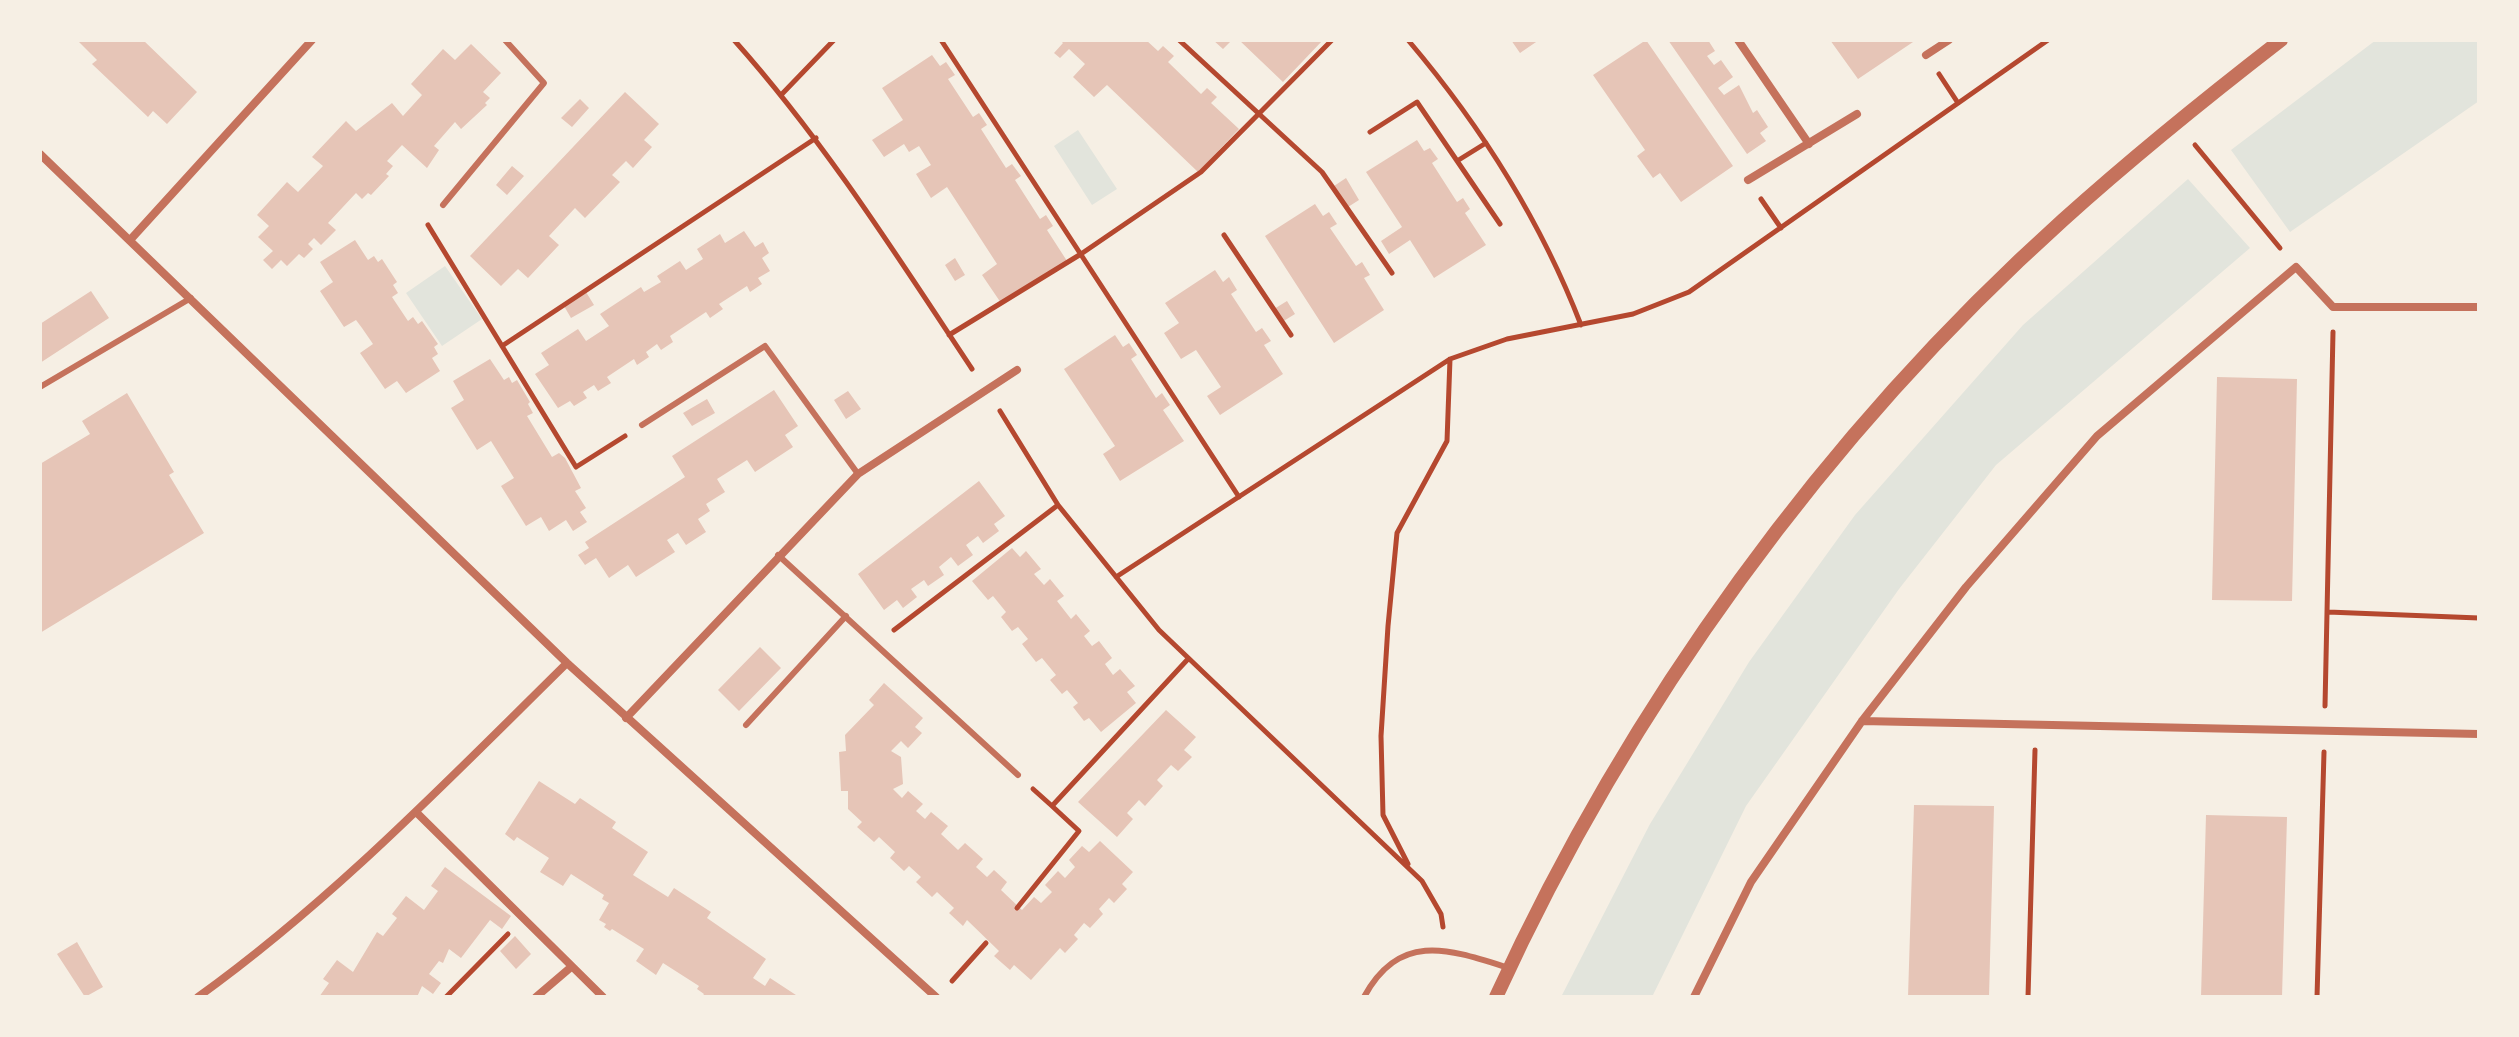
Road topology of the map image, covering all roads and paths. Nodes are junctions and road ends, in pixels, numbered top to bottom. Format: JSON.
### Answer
{"nodes":[{"id":1,"x":312,"y":40,"type":"edge"},
{"id":2,"x":505,"y":40,"type":"edge"},
{"id":3,"x":734,"y":40,"type":"edge"},
{"id":4,"x":834,"y":40,"type":"edge"},
{"id":5,"x":941,"y":40,"type":"edge"},
{"id":6,"x":1179,"y":40,"type":"edge"},
{"id":7,"x":1332,"y":40,"type":"edge"},
{"id":8,"x":1408,"y":40,"type":"edge"},
{"id":9,"x":1738,"y":40,"type":"edge"},
{"id":10,"x":1949,"y":40,"type":"edge"},
{"id":11,"x":2048,"y":40,"type":"edge"},
{"id":12,"x":2281,"y":40,"type":"edge"},
{"id":13,"x":1926,"y":55,"type":"joint"},
{"id":14,"x":782,"y":94,"type":"junction"},
{"id":15,"x":1958,"y":103,"type":"junction"},
{"id":16,"x":1260,"y":114,"type":"junction"},
{"id":17,"x":1857,"y":114,"type":"dead end"},
{"id":18,"x":2176,"y":122,"type":"junction"},
{"id":19,"x":1370,"y":132,"type":"dead end"},
{"id":20,"x":816,"y":138,"type":"junction"},
{"id":21,"x":1486,"y":143,"type":"junction"},
{"id":22,"x":1809,"y":144,"type":"junction"},
{"id":23,"x":40,"y":154,"type":"edge"},
{"id":24,"x":1457,"y":161,"type":"junction"},
{"id":25,"x":1748,"y":180,"type":"dead end"},
{"id":26,"x":1759,"y":197,"type":"dead end"},
{"id":27,"x":443,"y":205,"type":"joint"},
{"id":28,"x":1500,"y":224,"type":"dead end"},
{"id":29,"x":1781,"y":228,"type":"junction"},
{"id":30,"x":1224,"y":235,"type":"dead end"},
{"id":31,"x":131,"y":239,"type":"junction"},
{"id":32,"x":1081,"y":254,"type":"junction"},
{"id":33,"x":2296,"y":267,"type":"junction"},
{"id":34,"x":1392,"y":273,"type":"dead end"},
{"id":35,"x":191,"y":298,"type":"junction"},
{"id":36,"x":2333,"y":307,"type":"junction"},
{"id":37,"x":2479,"y":307,"type":"edge"},
{"id":38,"x":1581,"y":325,"type":"junction"},
{"id":39,"x":949,"y":335,"type":"junction"},
{"id":40,"x":1291,"y":335,"type":"dead end"},
{"id":41,"x":502,"y":346,"type":"junction"},
{"id":42,"x":1450,"y":359,"type":"junction"},
{"id":43,"x":1017,"y":370,"type":"dead end"},
{"id":44,"x":40,"y":387,"type":"edge"},
{"id":45,"x":986,"y":390,"type":"junction"},
{"id":46,"x":642,"y":425,"type":"joint"},
{"id":47,"x":858,"y":474,"type":"junction"},
{"id":48,"x":1239,"y":497,"type":"junction"},
{"id":49,"x":1058,"y":505,"type":"junction"},
{"id":50,"x":778,"y":555,"type":"junction"},
{"id":51,"x":1116,"y":577,"type":"junction"},
{"id":52,"x":2328,"y":612,"type":"junction"},
{"id":53,"x":846,"y":616,"type":"junction"},
{"id":54,"x":2479,"y":618,"type":"edge"},
{"id":55,"x":876,"y":644,"type":"junction"},
{"id":56,"x":1188,"y":659,"type":"junction"},
{"id":57,"x":567,"y":663,"type":"junction"},
{"id":58,"x":626,"y":718,"type":"junction"},
{"id":59,"x":1862,"y":721,"type":"junction"},
{"id":60,"x":746,"y":725,"type":"dead end"},
{"id":61,"x":2035,"y":725,"type":"junction"},
{"id":62,"x":2324,"y":731,"type":"junction"},
{"id":63,"x":2479,"y":734,"type":"edge"},
{"id":64,"x":1018,"y":775,"type":"joint"},
{"id":65,"x":1052,"y":806,"type":"junction"},
{"id":66,"x":416,"y":812,"type":"junction"},
{"id":67,"x":1410,"y":869,"type":"junction"},
{"id":68,"x":1017,"y":908,"type":"dead end"},
{"id":69,"x":523,"y":919,"type":"junction"},
{"id":70,"x":986,"y":943,"type":"dead end"},
{"id":71,"x":1447,"y":951,"type":"junction"},
{"id":72,"x":570,"y":968,"type":"junction"},
{"id":73,"x":1509,"y":968,"type":"junction"},
{"id":74,"x":948,"y":986,"type":"dead end"},
{"id":75,"x":198,"y":997,"type":"edge"},
{"id":76,"x":446,"y":997,"type":"edge"},
{"id":77,"x":536,"y":997,"type":"edge"},
{"id":78,"x":603,"y":997,"type":"edge"},
{"id":79,"x":936,"y":997,"type":"edge"},
{"id":80,"x":1364,"y":997,"type":"edge"},
{"id":81,"x":1496,"y":997,"type":"edge"},
{"id":82,"x":1694,"y":997,"type":"edge"},
{"id":83,"x":2028,"y":997,"type":"edge"},
{"id":84,"x":2317,"y":997,"type":"edge"}],
"edges":[{"from":1,"to":31,"type":"street"},
{"from":2,"to":27,"type":"lane"},
{"from":3,"to":14,"type":"path"},
{"from":4,"to":14,"type":"path"},
{"from":5,"to":32,"type":"path"},
{"from":6,"to":16,"type":"path"},
{"from":7,"to":16,"type":"path"},
{"from":8,"to":21,"type":"path"},
{"from":9,"to":22,"type":"street"},
{"from":10,"to":13,"type":"street"},
{"from":11,"to":15,"type":"path"},
{"from":12,"to":18,"type":"street"},
{"from":13,"to":15,"type":"path"},
{"from":14,"to":20,"type":"path"},
{"from":15,"to":29,"type":"path"},
{"from":16,"to":32,"type":"path"},
{"from":16,"to":34,"type":"path"},
{"from":17,"to":22,"type":"street"},
{"from":18,"to":33,"type":"path"},
{"from":18,"to":73,"type":"street"},
{"from":19,"to":24,"type":"path"},
{"from":20,"to":39,"type":"path"},
{"from":20,"to":41,"type":"path"},
{"from":21,"to":24,"type":"path"},
{"from":21,"to":38,"type":"path"},
{"from":22,"to":25,"type":"street"},
{"from":23,"to":31,"type":"street"},
{"from":24,"to":28,"type":"path"},
{"from":26,"to":29,"type":"path"},
{"from":27,"to":41,"type":"path"},
{"from":29,"to":38,"type":"path"},
{"from":30,"to":40,"type":"path"},
{"from":31,"to":35,"type":"street"},
{"from":32,"to":39,"type":"path"},
{"from":32,"to":48,"type":"path"},
{"from":33,"to":36,"type":"street"},
{"from":33,"to":59,"type":"street"},
{"from":35,"to":44,"type":"lane"},
{"from":35,"to":57,"type":"street"},
{"from":36,"to":37,"type":"street"},
{"from":36,"to":52,"type":"path"},
{"from":38,"to":42,"type":"path"},
{"from":39,"to":45,"type":"path"},
{"from":41,"to":46,"type":"path"},
{"from":42,"to":48,"type":"path"},
{"from":42,"to":67,"type":"path"},
{"from":43,"to":45,"type":"street"},
{"from":45,"to":47,"type":"street"},
{"from":45,"to":49,"type":"path"},
{"from":46,"to":47,"type":"lane"},
{"from":47,"to":50,"type":"street"},
{"from":48,"to":51,"type":"path"},
{"from":49,"to":51,"type":"path"},
{"from":49,"to":55,"type":"path"},
{"from":50,"to":53,"type":"lane"},
{"from":50,"to":58,"type":"street"},
{"from":51,"to":56,"type":"path"},
{"from":52,"to":54,"type":"path"},
{"from":52,"to":62,"type":"path"},
{"from":53,"to":55,"type":"lane"},
{"from":53,"to":60,"type":"lane"},
{"from":55,"to":64,"type":"lane"},
{"from":56,"to":65,"type":"path"},
{"from":56,"to":67,"type":"path"},
{"from":57,"to":58,"type":"street"},
{"from":57,"to":66,"type":"street"},
{"from":58,"to":79,"type":"street"},
{"from":59,"to":61,"type":"street"},
{"from":59,"to":82,"type":"street"},
{"from":61,"to":62,"type":"street"},
{"from":61,"to":83,"type":"path"},
{"from":62,"to":63,"type":"street"},
{"from":62,"to":84,"type":"path"},
{"from":64,"to":65,"type":"path"},
{"from":65,"to":68,"type":"path"},
{"from":66,"to":69,"type":"street"},
{"from":66,"to":75,"type":"street"},
{"from":67,"to":71,"type":"path"},
{"from":69,"to":72,"type":"street"},
{"from":69,"to":76,"type":"path"},
{"from":70,"to":74,"type":"path"},
{"from":71,"to":73,"type":"lane"},
{"from":71,"to":80,"type":"lane"},
{"from":72,"to":77,"type":"street"},
{"from":72,"to":78,"type":"street"},
{"from":73,"to":81,"type":"street"}]}
